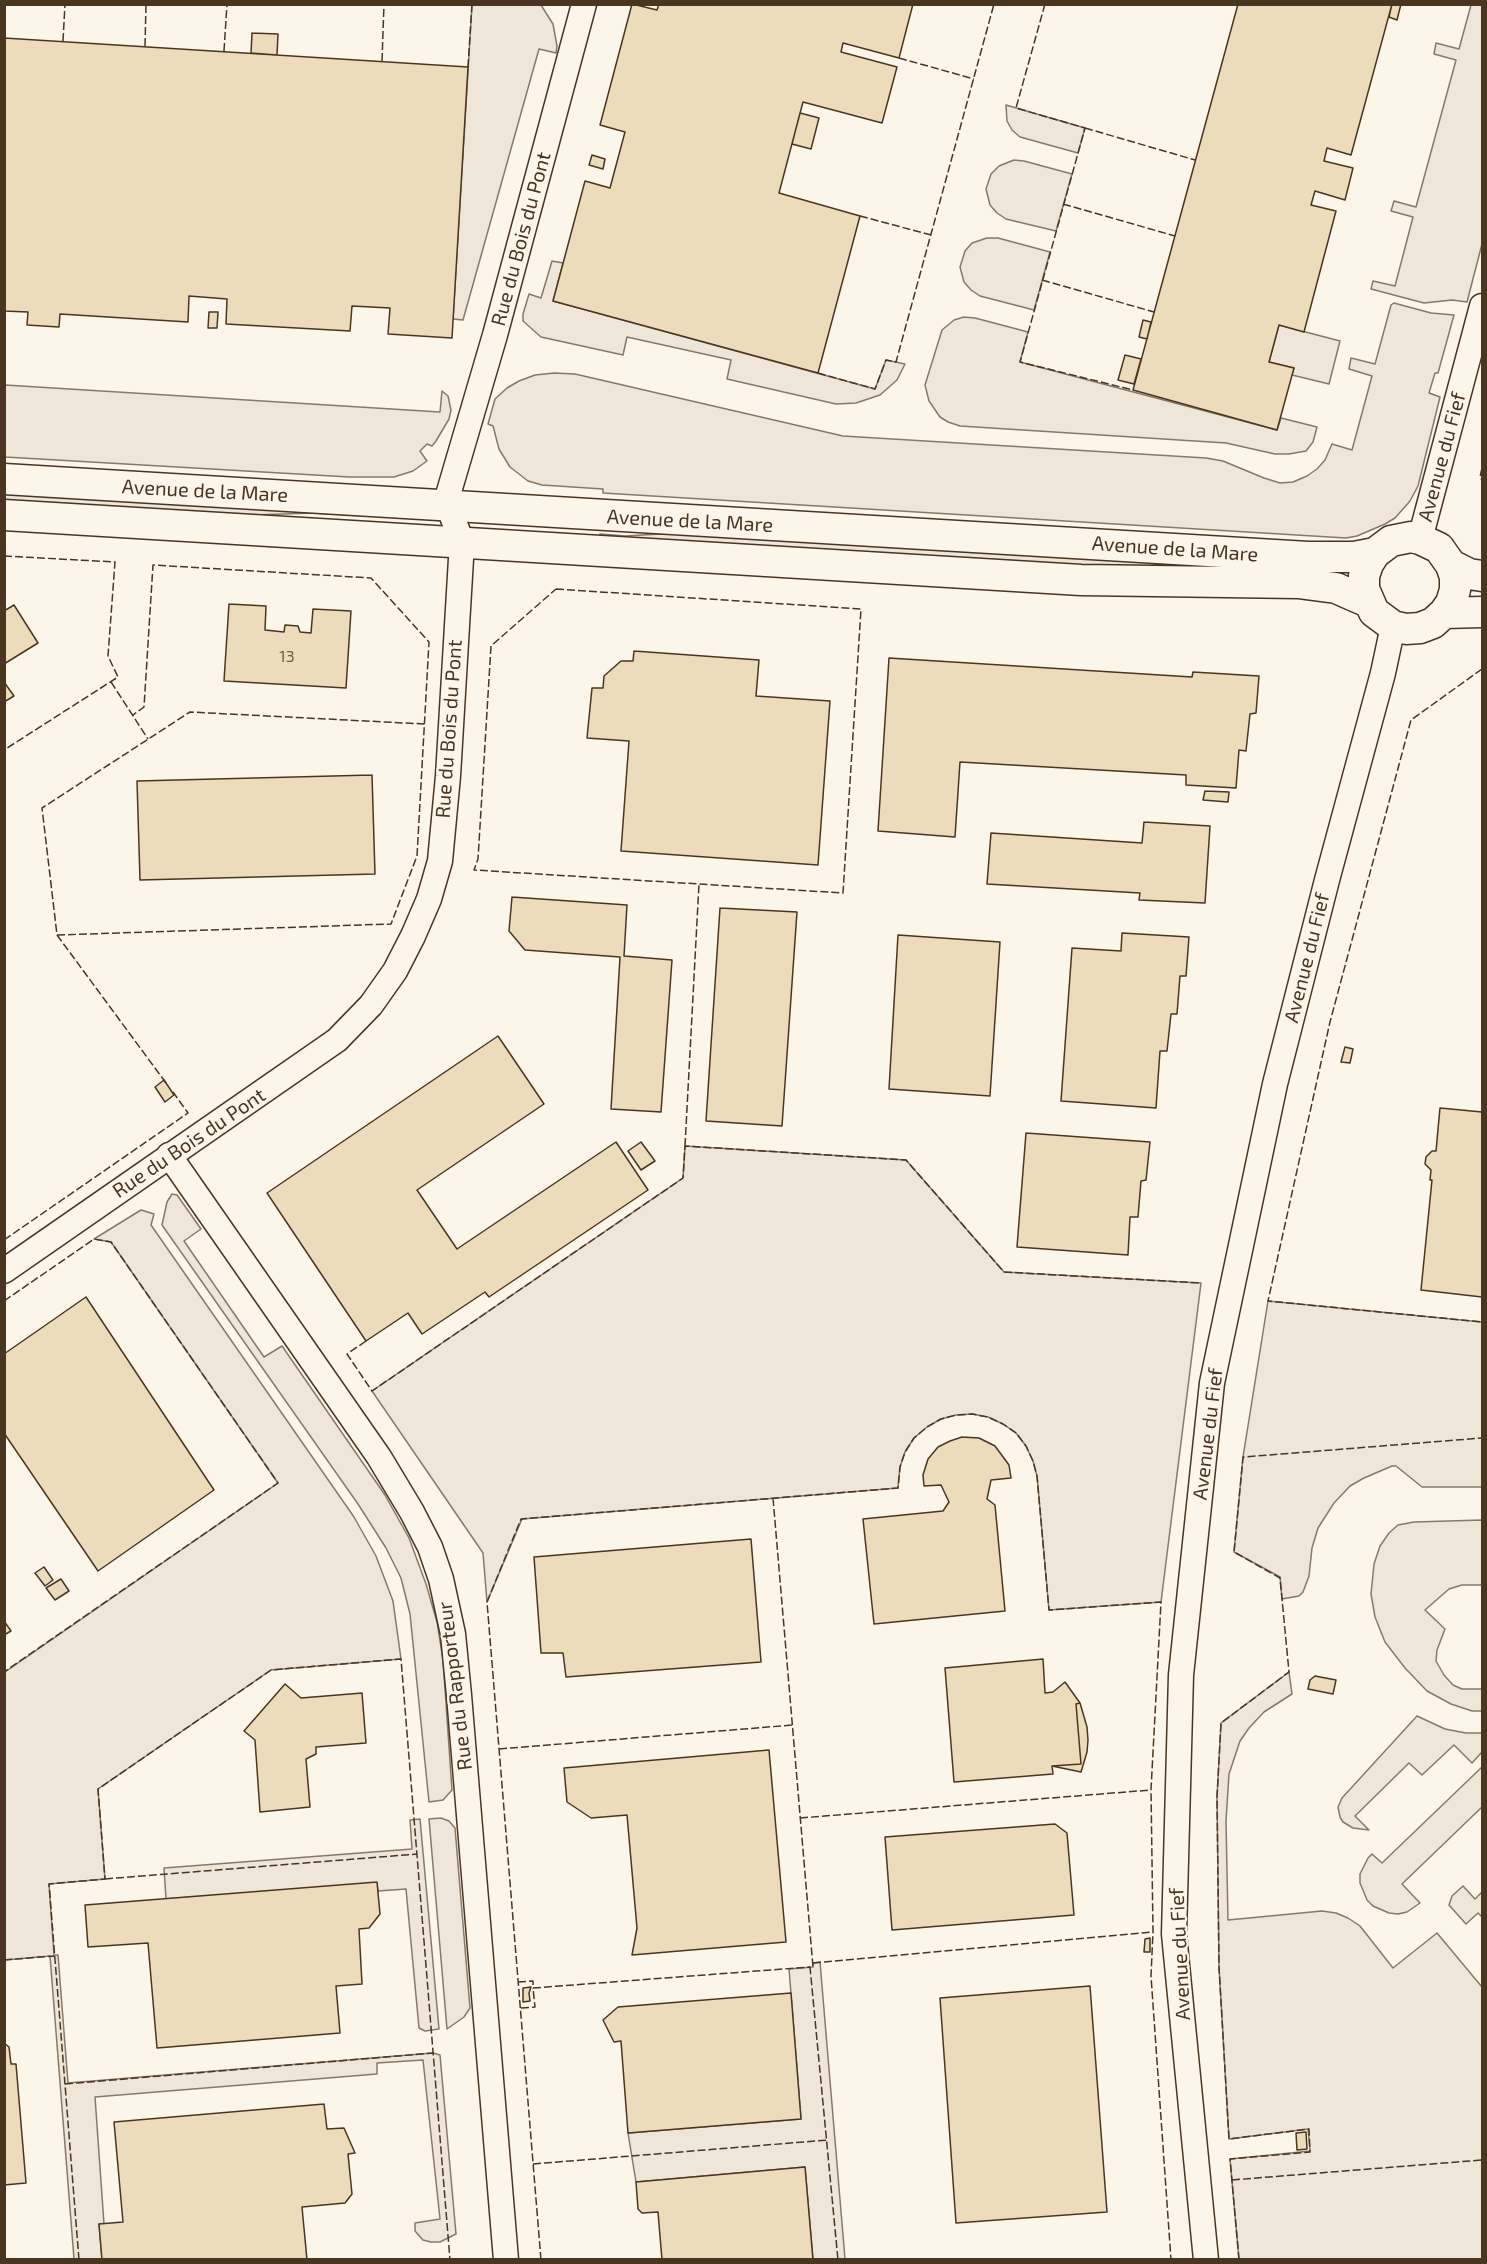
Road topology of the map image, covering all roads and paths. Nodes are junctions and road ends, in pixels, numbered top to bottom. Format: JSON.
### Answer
{"nodes":[{"id":1,"x":584,"y":4,"type":"edge"},
{"id":2,"x":1482,"y":306,"type":"edge"},
{"id":3,"x":4,"y":479,"type":"edge"},
{"id":4,"x":448,"y":506,"type":"junction"},
{"id":5,"x":4,"y":515,"type":"edge"},
{"id":6,"x":1420,"y":539,"type":"junction"},
{"id":7,"x":462,"y":542,"type":"junction"},
{"id":8,"x":1375,"y":553,"type":"junction"},
{"id":9,"x":1451,"y":565,"type":"junction"},
{"id":10,"x":1482,"y":576,"type":"edge"},
{"id":11,"x":1368,"y":602,"type":"junction"},
{"id":12,"x":1482,"y":612,"type":"edge"},
{"id":13,"x":1444,"y":614,"type":"junction"},
{"id":14,"x":1393,"y":626,"type":"junction"},
{"id":15,"x":169,"y":1155,"type":"junction"},
{"id":16,"x":4,"y":1271,"type":"edge"},
{"id":17,"x":506,"y":2259,"type":"edge"},
{"id":18,"x":1206,"y":2259,"type":"edge"}],
"edges":[{"from":1,"to":4,"type":"street","name":"Rue du Bois du Pont"},
{"from":2,"to":6,"type":"street","name":"Avenue du Fief"},
{"from":3,"to":4,"type":"street","name":"Avenue de la Mare"},
{"from":4,"to":7,"type":"street","name":"Rue du Bois du Pont"},
{"from":4,"to":8,"type":"street","name":"Avenue de la Mare"},
{"from":5,"to":7,"type":"street","name":"Avenue de la Mare"},
{"from":6,"to":8,"type":"street","name":"Avenue de la Mare"},
{"from":6,"to":9,"type":"street"},
{"from":7,"to":11,"type":"street","name":"Avenue de la Mare"},
{"from":7,"to":15,"type":"street","name":"Rue du Bois du Pont"},
{"from":8,"to":11,"type":"street"},
{"from":9,"to":10,"type":"street"},
{"from":9,"to":13,"type":"street"},
{"from":11,"to":14,"type":"street","name":"Avenue de la Mare"},
{"from":12,"to":13,"type":"street"},
{"from":13,"to":14,"type":"street"},
{"from":14,"to":18,"type":"street","name":"Avenue du Fief"},
{"from":15,"to":16,"type":"street","name":"Rue du Bois du Pont"},
{"from":15,"to":17,"type":"street","name":"Rue du Rapporteur"}]}
